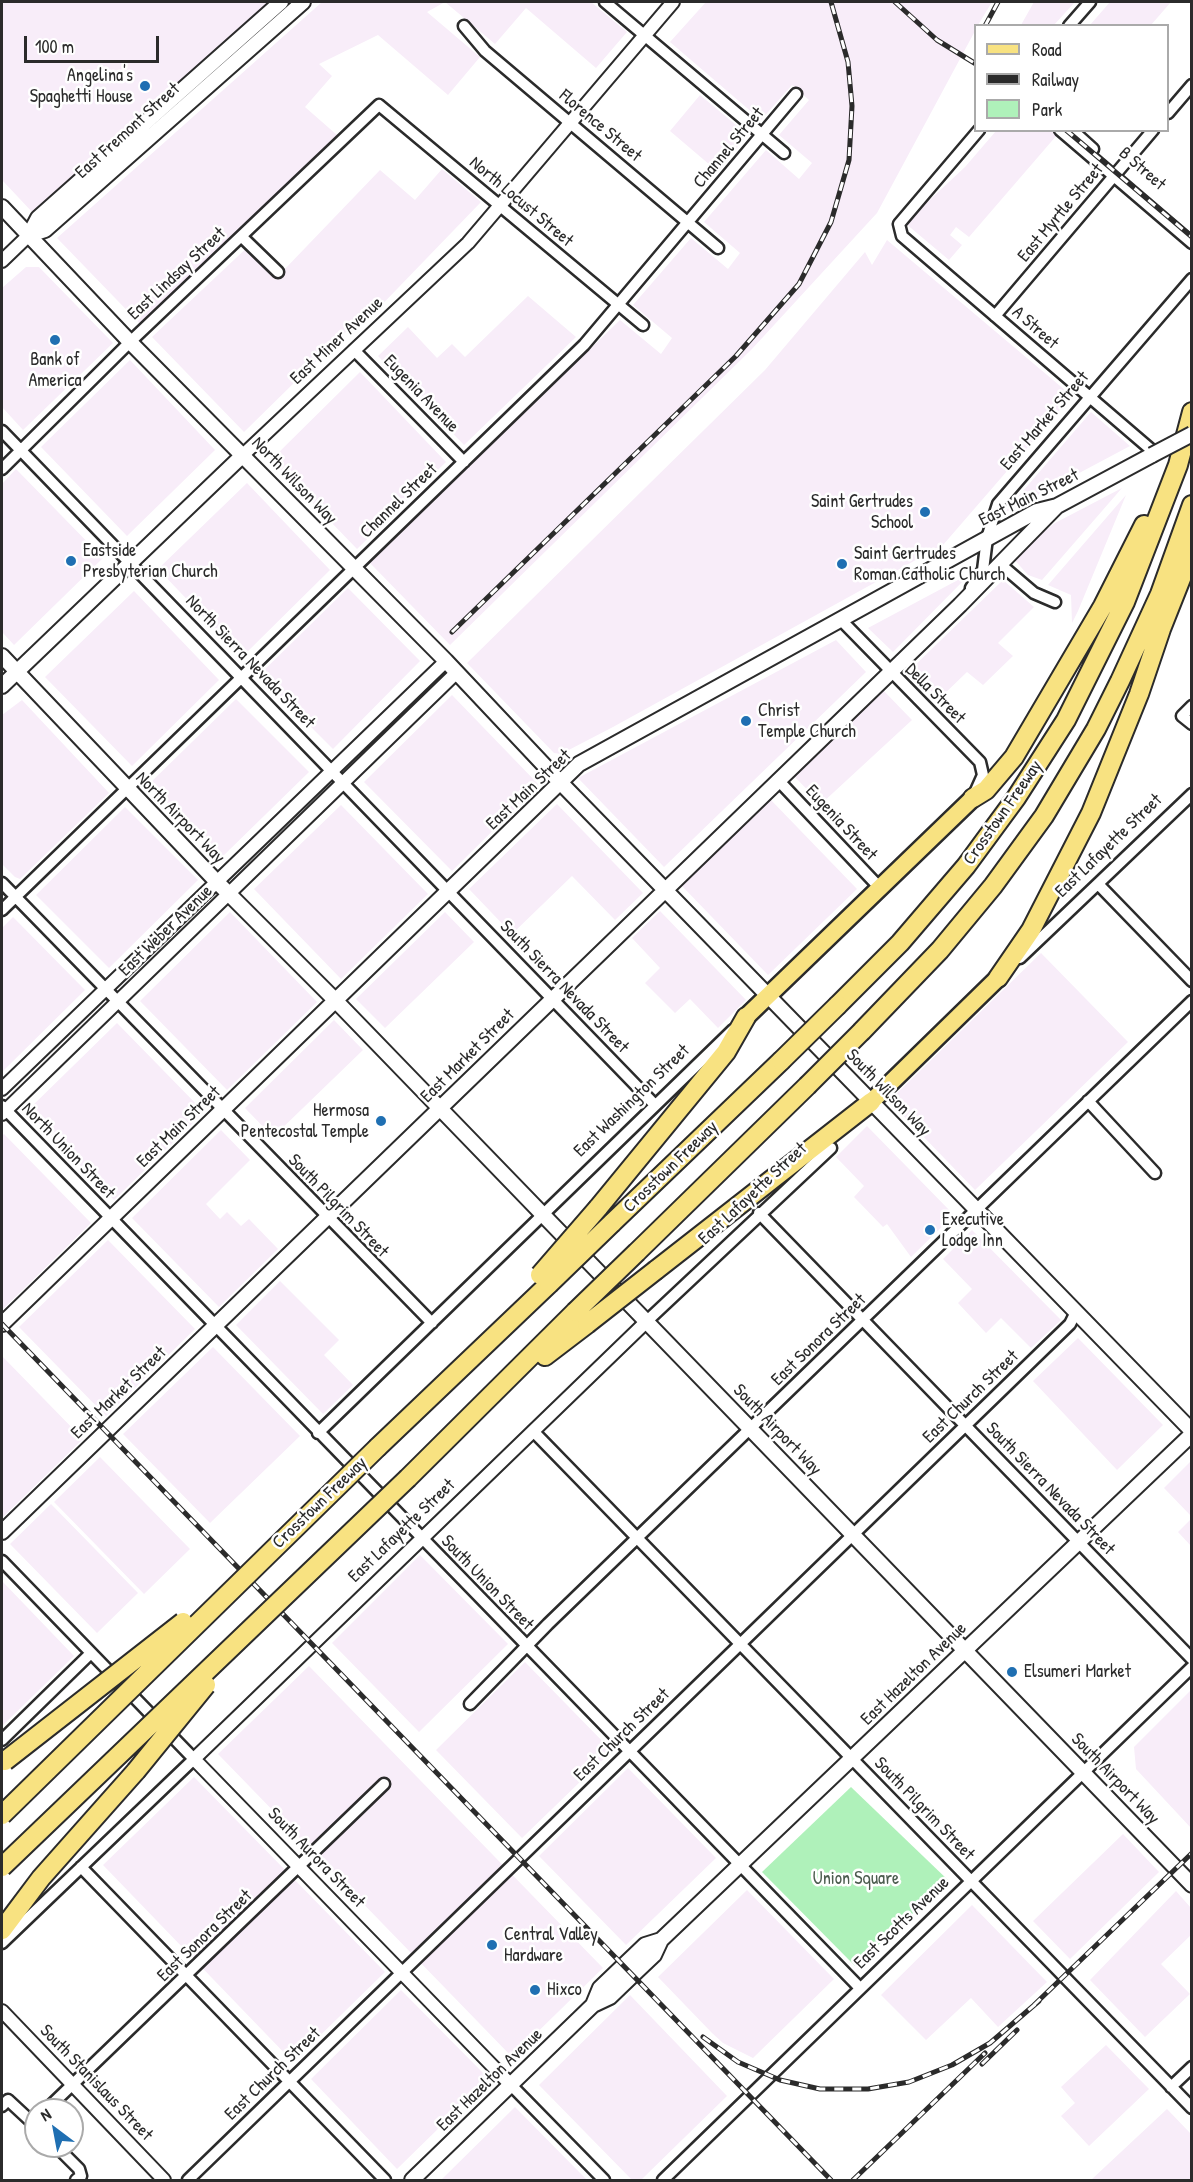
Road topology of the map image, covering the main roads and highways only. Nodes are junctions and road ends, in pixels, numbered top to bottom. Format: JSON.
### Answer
{"nodes":[{"id":1,"x":281,"y":2,"type":"edge"},
{"id":2,"x":303,"y":2,"type":"edge"},
{"id":3,"x":2,"y":207,"type":"edge"},
{"id":4,"x":29,"y":235,"type":"junction"},
{"id":5,"x":1191,"y":412,"type":"edge"},
{"id":6,"x":1191,"y":434,"type":"edge"},
{"id":7,"x":244,"y":454,"type":"junction"},
{"id":8,"x":1171,"y":484,"type":"junction"},
{"id":9,"x":1191,"y":505,"type":"edge"},
{"id":10,"x":1057,"y":506,"type":"junction"},
{"id":11,"x":1191,"y":543,"type":"edge"},
{"id":12,"x":2,"y":656,"type":"edge"},
{"id":13,"x":16,"y":671,"type":"junction"},
{"id":14,"x":2,"y":686,"type":"edge"},
{"id":15,"x":559,"y":781,"type":"junction"},
{"id":16,"x":974,"y":798,"type":"joint"},
{"id":17,"x":665,"y":889,"type":"junction"},
{"id":18,"x":998,"y":978,"type":"joint"},
{"id":19,"x":768,"y":995,"type":"junction"},
{"id":20,"x":336,"y":1001,"type":"junction"},
{"id":21,"x":746,"y":1017,"type":"joint"},
{"id":22,"x":871,"y":1102,"type":"junction"},
{"id":23,"x":439,"y":1108,"type":"junction"},
{"id":24,"x":545,"y":1279,"type":"junction"},
{"id":25,"x":581,"y":1318,"type":"junction"},
{"id":26,"x":2,"y":1324,"type":"edge"},
{"id":27,"x":1191,"y":1432,"type":"edge"},
{"id":28,"x":2,"y":1532,"type":"edge"},
{"id":29,"x":251,"y":1569,"type":"junction"},
{"id":30,"x":252,"y":1627,"type":"junction"},
{"id":31,"x":965,"y":1649,"type":"junction"},
{"id":32,"x":3,"y":1763,"type":"edge"},
{"id":33,"x":2,"y":1815,"type":"edge"},
{"id":34,"x":2,"y":1867,"type":"edge"},
{"id":35,"x":1191,"y":1885,"type":"edge"},
{"id":36,"x":2,"y":1930,"type":"edge"},
{"id":37,"x":412,"y":2181,"type":"edge"}],
"edges":[{"from":1,"to":4,"type":"main road","name":"East Fremont Street"},
{"from":2,"to":4,"type":"main road","name":"East Fremont Street"},
{"from":3,"to":4,"type":"main road","name":"North Wilson Way"},
{"from":4,"to":7,"type":"main road","name":"North Wilson Way"},
{"from":5,"to":8,"type":"highway","name":"Crosstown Freeway"},
{"from":6,"to":10,"type":"main road","name":"East Main Street","bridge":true},
{"from":7,"to":13,"type":"main road","name":"East Miner Avenue"},
{"from":7,"to":15,"type":"main road","name":"North Wilson Way"},
{"from":8,"to":16,"type":"highway"},
{"from":8,"to":24,"type":"highway","name":"Crosstown Freeway","bridge":true},
{"from":9,"to":25,"type":"highway","name":"Crosstown Freeway","bridge":true},
{"from":10,"to":15,"type":"main road","name":"East Main Street"},
{"from":10,"to":17,"type":"main road","name":"East Market Street"},
{"from":11,"to":18,"type":"highway"},
{"from":12,"to":13,"type":"main road","name":"North Airport Way"},
{"from":13,"to":14,"type":"main road","name":"East Miner Avenue"},
{"from":13,"to":20,"type":"main road","name":"North Airport Way"},
{"from":15,"to":17,"type":"main road","name":"South Wilson Way"},
{"from":15,"to":20,"type":"main road","name":"East Main Street"},
{"from":16,"to":19,"type":"main road","name":"East Washington Street"},
{"from":17,"to":19,"type":"main road","name":"South Wilson Way"},
{"from":17,"to":23,"type":"main road","name":"East Market Street"},
{"from":18,"to":22,"type":"main road","name":"East Lafayette Street"},
{"from":19,"to":21,"type":"main road","name":"East Washington Street"},
{"from":19,"to":22,"type":"main road","name":"South Wilson Way"},
{"from":20,"to":23,"type":"main road","name":"South Airport Way"},
{"from":20,"to":26,"type":"main road","name":"East Main Street"},
{"from":21,"to":24,"type":"highway","bridge":true},
{"from":22,"to":25,"type":"highway","bridge":true},
{"from":22,"to":27,"type":"main road","name":"South Wilson Way"},
{"from":23,"to":28,"type":"main road","name":"East Market Street"},
{"from":23,"to":31,"type":"main road","name":"South Airport Way"},
{"from":24,"to":29,"type":"highway","name":"Crosstown Freeway","bridge":true},
{"from":25,"to":30,"type":"highway","bridge":true},
{"from":27,"to":31,"type":"main road","name":"East Hazelton Avenue"},
{"from":29,"to":32,"type":"highway","bridge":true},
{"from":29,"to":33,"type":"highway","name":"Crosstown Freeway","bridge":true},
{"from":30,"to":34,"type":"highway","bridge":true},
{"from":30,"to":36,"type":"highway","bridge":true},
{"from":31,"to":35,"type":"main road","name":"South Airport Way"},
{"from":31,"to":37,"type":"main road","name":"East Hazelton Avenue"}]}
